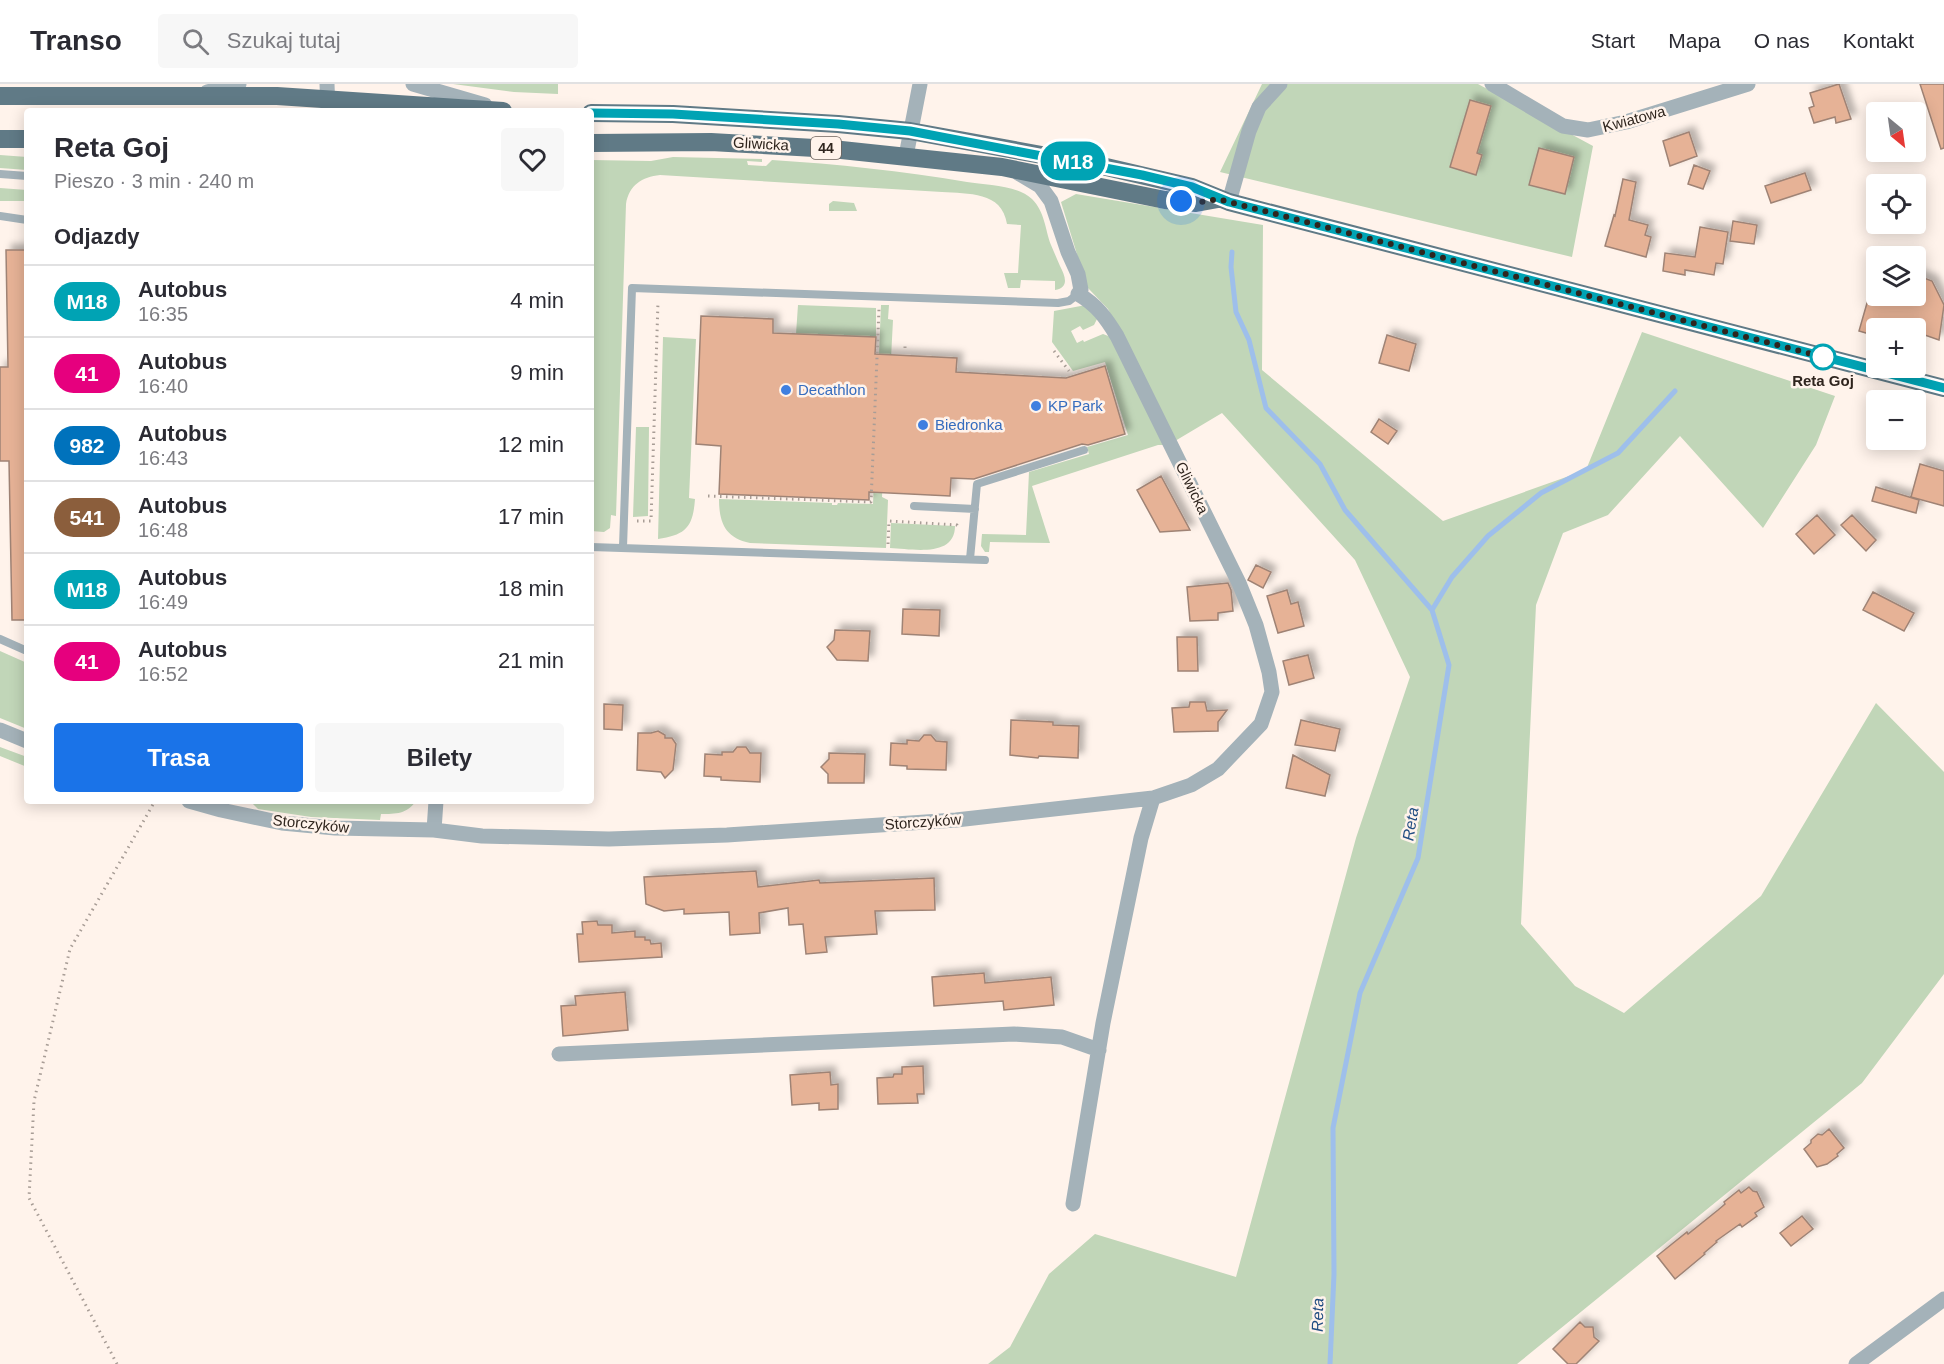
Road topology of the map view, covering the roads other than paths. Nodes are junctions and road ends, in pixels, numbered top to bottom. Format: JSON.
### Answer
{"nodes":[{"id":1,"x":239,"y":84,"type":"edge"},
{"id":2,"x":413,"y":84,"type":"edge"},
{"id":3,"x":921,"y":84,"type":"edge"},
{"id":4,"x":1280,"y":84,"type":"edge"},
{"id":5,"x":1492,"y":84,"type":"edge"},
{"id":6,"x":1748,"y":84,"type":"edge"},
{"id":7,"x":0,"y":96,"type":"edge"},
{"id":8,"x":190,"y":96,"type":"junction"},
{"id":9,"x":328,"y":98,"type":"edge"},
{"id":10,"x":463,"y":108,"type":"edge"},
{"id":11,"x":494,"y":108,"type":"edge"},
{"id":12,"x":594,"y":113,"type":"edge"},
{"id":13,"x":910,"y":131,"type":"junction"},
{"id":14,"x":0,"y":139,"type":"edge"},
{"id":15,"x":24,"y":139,"type":"edge"},
{"id":16,"x":594,"y":143,"type":"edge"},
{"id":17,"x":906,"y":156,"type":"junction"},
{"id":18,"x":1002,"y":167,"type":"junction"},
{"id":19,"x":0,"y":174,"type":"edge"},
{"id":20,"x":24,"y":176,"type":"edge"},
{"id":21,"x":1223,"y":200,"type":"junction"},
{"id":22,"x":0,"y":216,"type":"edge"},
{"id":23,"x":24,"y":220,"type":"edge"},
{"id":24,"x":1078,"y":294,"type":"junction"},
{"id":25,"x":1944,"y":388,"type":"edge"},
{"id":26,"x":1084,"y":450,"type":"dead end"},
{"id":27,"x":914,"y":506,"type":"dead end"},
{"id":28,"x":975,"y":509,"type":"junction"},
{"id":29,"x":594,"y":547,"type":"edge"},
{"id":30,"x":623,"y":547,"type":"junction"},
{"id":31,"x":969,"y":560,"type":"junction"},
{"id":32,"x":985,"y":560,"type":"dead end"},
{"id":33,"x":0,"y":639,"type":"edge"},
{"id":34,"x":24,"y":650,"type":"edge"},
{"id":35,"x":0,"y":730,"type":"edge"},
{"id":36,"x":24,"y":740,"type":"edge"},
{"id":37,"x":1153,"y":798,"type":"junction"},
{"id":38,"x":200,"y":804,"type":"edge"},
{"id":39,"x":436,"y":804,"type":"edge"},
{"id":40,"x":434,"y":830,"type":"junction"},
{"id":41,"x":1099,"y":1050,"type":"junction"},
{"id":42,"x":559,"y":1054,"type":"dead end"},
{"id":43,"x":1072,"y":1204,"type":"dead end"},
{"id":44,"x":1944,"y":1299,"type":"edge"},
{"id":45,"x":1856,"y":1364,"type":"edge"}],
"edges":[{"from":1,"to":8,"type":"street"},
{"from":2,"to":11,"type":"street"},
{"from":3,"to":13,"type":"street"},
{"from":4,"to":21,"type":"street"},
{"from":5,"to":6,"type":"street","name":"Kwiatowa"},
{"from":7,"to":8,"type":"main road"},
{"from":8,"to":9,"type":"main road"},
{"from":9,"to":10,"type":"main road"},
{"from":12,"to":13,"type":"main road","name":"Gliwicka","number":"44"},
{"from":13,"to":17,"type":"street"},
{"from":13,"to":21,"type":"main road","name":"Gliwicka","number":"44"},
{"from":14,"to":15,"type":"main road"},
{"from":16,"to":17,"type":"main road","name":"Gliwicka","number":"44"},
{"from":17,"to":18,"type":"main road","name":"Gliwicka","number":"44"},
{"from":18,"to":21,"type":"main road","name":"Gliwicka","number":"44"},
{"from":18,"to":24,"type":"street","name":"Gliwicka"},
{"from":19,"to":20,"type":"lane"},
{"from":21,"to":25,"type":"main road","name":"Gliwicka","number":"44"},
{"from":22,"to":23,"type":"lane"},
{"from":24,"to":30,"type":"lane"},
{"from":24,"to":37,"type":"street","name":"Gliwicka"},
{"from":26,"to":28,"type":"lane"},
{"from":27,"to":28,"type":"lane"},
{"from":28,"to":31,"type":"lane"},
{"from":29,"to":30,"type":"lane"},
{"from":30,"to":31,"type":"lane"},
{"from":31,"to":32,"type":"lane"},
{"from":33,"to":34,"type":"lane"},
{"from":35,"to":36,"type":"street"},
{"from":37,"to":40,"type":"street","name":"Storczyków"},
{"from":37,"to":41,"type":"street"},
{"from":38,"to":40,"type":"street","name":"Storczyków"},
{"from":39,"to":40,"type":"street"},
{"from":41,"to":42,"type":"street"},
{"from":41,"to":43,"type":"street"},
{"from":44,"to":45,"type":"street"}]}
